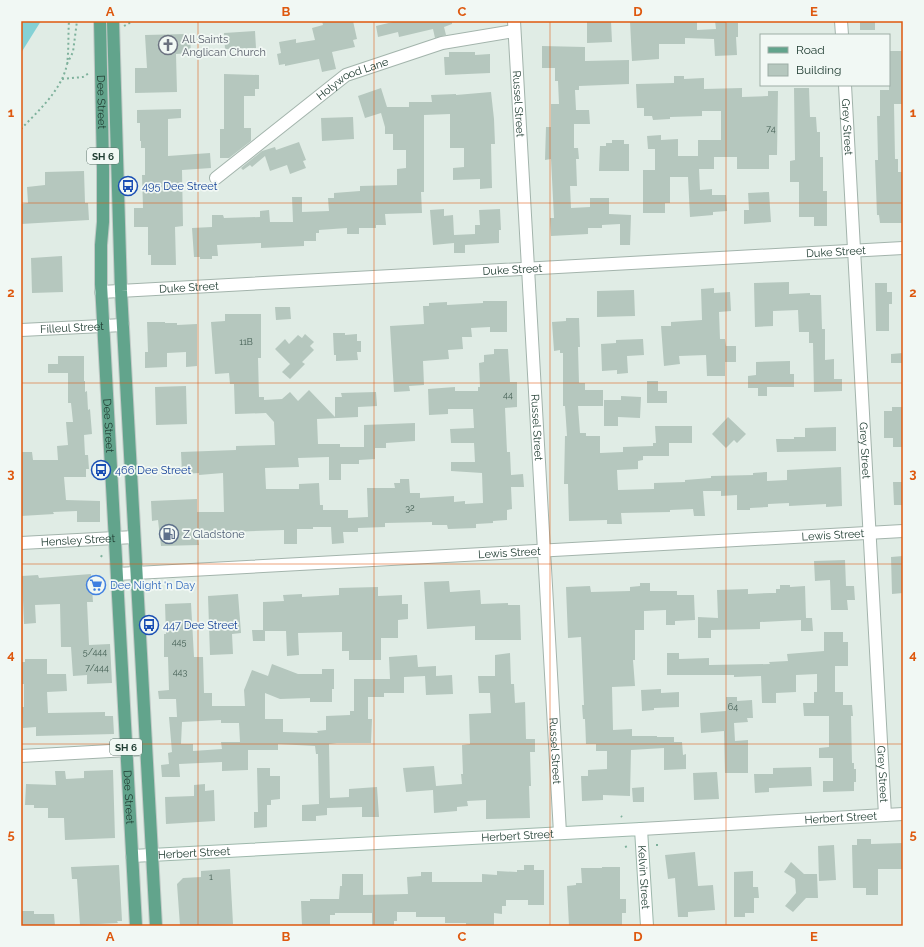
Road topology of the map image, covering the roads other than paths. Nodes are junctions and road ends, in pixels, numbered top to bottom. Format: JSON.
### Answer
{"nodes":[{"id":1,"x":100,"y":21,"type":"edge"},
{"id":2,"x":841,"y":21,"type":"edge"},
{"id":3,"x":115,"y":22,"type":"edge"},
{"id":4,"x":514,"y":26,"type":"edge"},
{"id":5,"x":842,"y":34,"type":"edge"},
{"id":6,"x":845,"y":86,"type":"edge"},
{"id":7,"x":216,"y":178,"type":"dead end"},
{"id":8,"x":903,"y":248,"type":"edge"},
{"id":9,"x":854,"y":250,"type":"junction"},
{"id":10,"x":528,"y":268,"type":"junction"},
{"id":11,"x":121,"y":291,"type":"junction"},
{"id":12,"x":101,"y":292,"type":"junction"},
{"id":13,"x":123,"y":324,"type":"junction"},
{"id":14,"x":103,"y":326,"type":"junction"},
{"id":15,"x":21,"y":330,"type":"edge"},
{"id":16,"x":903,"y":531,"type":"edge"},
{"id":17,"x":870,"y":533,"type":"junction"},
{"id":18,"x":134,"y":537,"type":"junction"},
{"id":19,"x":115,"y":538,"type":"junction"},
{"id":20,"x":21,"y":543,"type":"edge"},
{"id":21,"x":544,"y":551,"type":"junction"},
{"id":22,"x":137,"y":573,"type":"junction"},
{"id":23,"x":117,"y":574,"type":"junction"},
{"id":24,"x":126,"y":750,"type":"junction"},
{"id":25,"x":146,"y":750,"type":"junction"},
{"id":26,"x":21,"y":756,"type":"edge"},
{"id":27,"x":903,"y":814,"type":"edge"},
{"id":28,"x":885,"y":815,"type":"junction"},
{"id":29,"x":641,"y":829,"type":"junction"},
{"id":30,"x":560,"y":833,"type":"junction"},
{"id":31,"x":152,"y":855,"type":"junction"},
{"id":32,"x":132,"y":856,"type":"junction"},
{"id":33,"x":136,"y":926,"type":"edge"},
{"id":34,"x":156,"y":926,"type":"edge"},
{"id":35,"x":647,"y":926,"type":"edge"}],
"edges":[{"from":1,"to":12,"type":"main road","name":"Dee Street","number":"SH 6"},
{"from":2,"to":5,"type":"street"},
{"from":3,"to":11,"type":"main road","name":"Dee Street","number":"SH 6"},
{"from":4,"to":7,"type":"street","name":"Holywood Lane"},
{"from":4,"to":10,"type":"street","name":"Russel Street"},
{"from":6,"to":9,"type":"street","name":"Grey Street"},
{"from":8,"to":9,"type":"street","name":"Duke Street"},
{"from":9,"to":10,"type":"street","name":"Duke Street"},
{"from":9,"to":17,"type":"street","name":"Grey Street"},
{"from":10,"to":11,"type":"street","name":"Duke Street"},
{"from":10,"to":21,"type":"street","name":"Russel Street"},
{"from":11,"to":12,"type":"street","name":"Duke Street"},
{"from":11,"to":13,"type":"main road","name":"Dee Street","number":"SH 6"},
{"from":12,"to":14,"type":"main road","name":"Dee Street","number":"SH 6"},
{"from":13,"to":14,"type":"street","name":"Filleul Street"},
{"from":13,"to":18,"type":"main road","name":"Dee Street","number":"SH 6"},
{"from":14,"to":15,"type":"street","name":"Filleul Street"},
{"from":14,"to":19,"type":"main road","name":"Dee Street","number":"SH 6"},
{"from":16,"to":17,"type":"street","name":"Lewis Street"},
{"from":17,"to":21,"type":"street","name":"Lewis Street"},
{"from":17,"to":28,"type":"street","name":"Grey Street"},
{"from":18,"to":19,"type":"street","name":"Hensley Street"},
{"from":18,"to":22,"type":"main road","name":"Dee Street","number":"SH 6"},
{"from":19,"to":20,"type":"street","name":"Hensley Street"},
{"from":19,"to":23,"type":"main road","name":"Dee Street","number":"SH 6"},
{"from":21,"to":22,"type":"street","name":"Lewis Street"},
{"from":21,"to":30,"type":"street","name":"Russel Street"},
{"from":22,"to":23,"type":"street","name":"Lewis Street"},
{"from":22,"to":25,"type":"main road","name":"Dee Street","number":"SH 6"},
{"from":23,"to":24,"type":"main road","name":"Dee Street","number":"SH 6"},
{"from":24,"to":25,"type":"street"},
{"from":24,"to":26,"type":"street"},
{"from":24,"to":32,"type":"main road","name":"Dee Street","number":"SH 6"},
{"from":25,"to":31,"type":"main road","name":"Dee Street","number":"SH 6"},
{"from":27,"to":28,"type":"street","name":"Herbert Street"},
{"from":28,"to":29,"type":"street","name":"Herbert Street"},
{"from":29,"to":30,"type":"street","name":"Herbert Street"},
{"from":29,"to":35,"type":"street","name":"Kelvin Street"},
{"from":30,"to":31,"type":"street","name":"Herbert Street"},
{"from":31,"to":32,"type":"street","name":"Herbert Street"},
{"from":31,"to":34,"type":"main road","name":"Dee Street","number":"SH 6"},
{"from":32,"to":33,"type":"main road","name":"Dee Street","number":"SH 6"}]}
